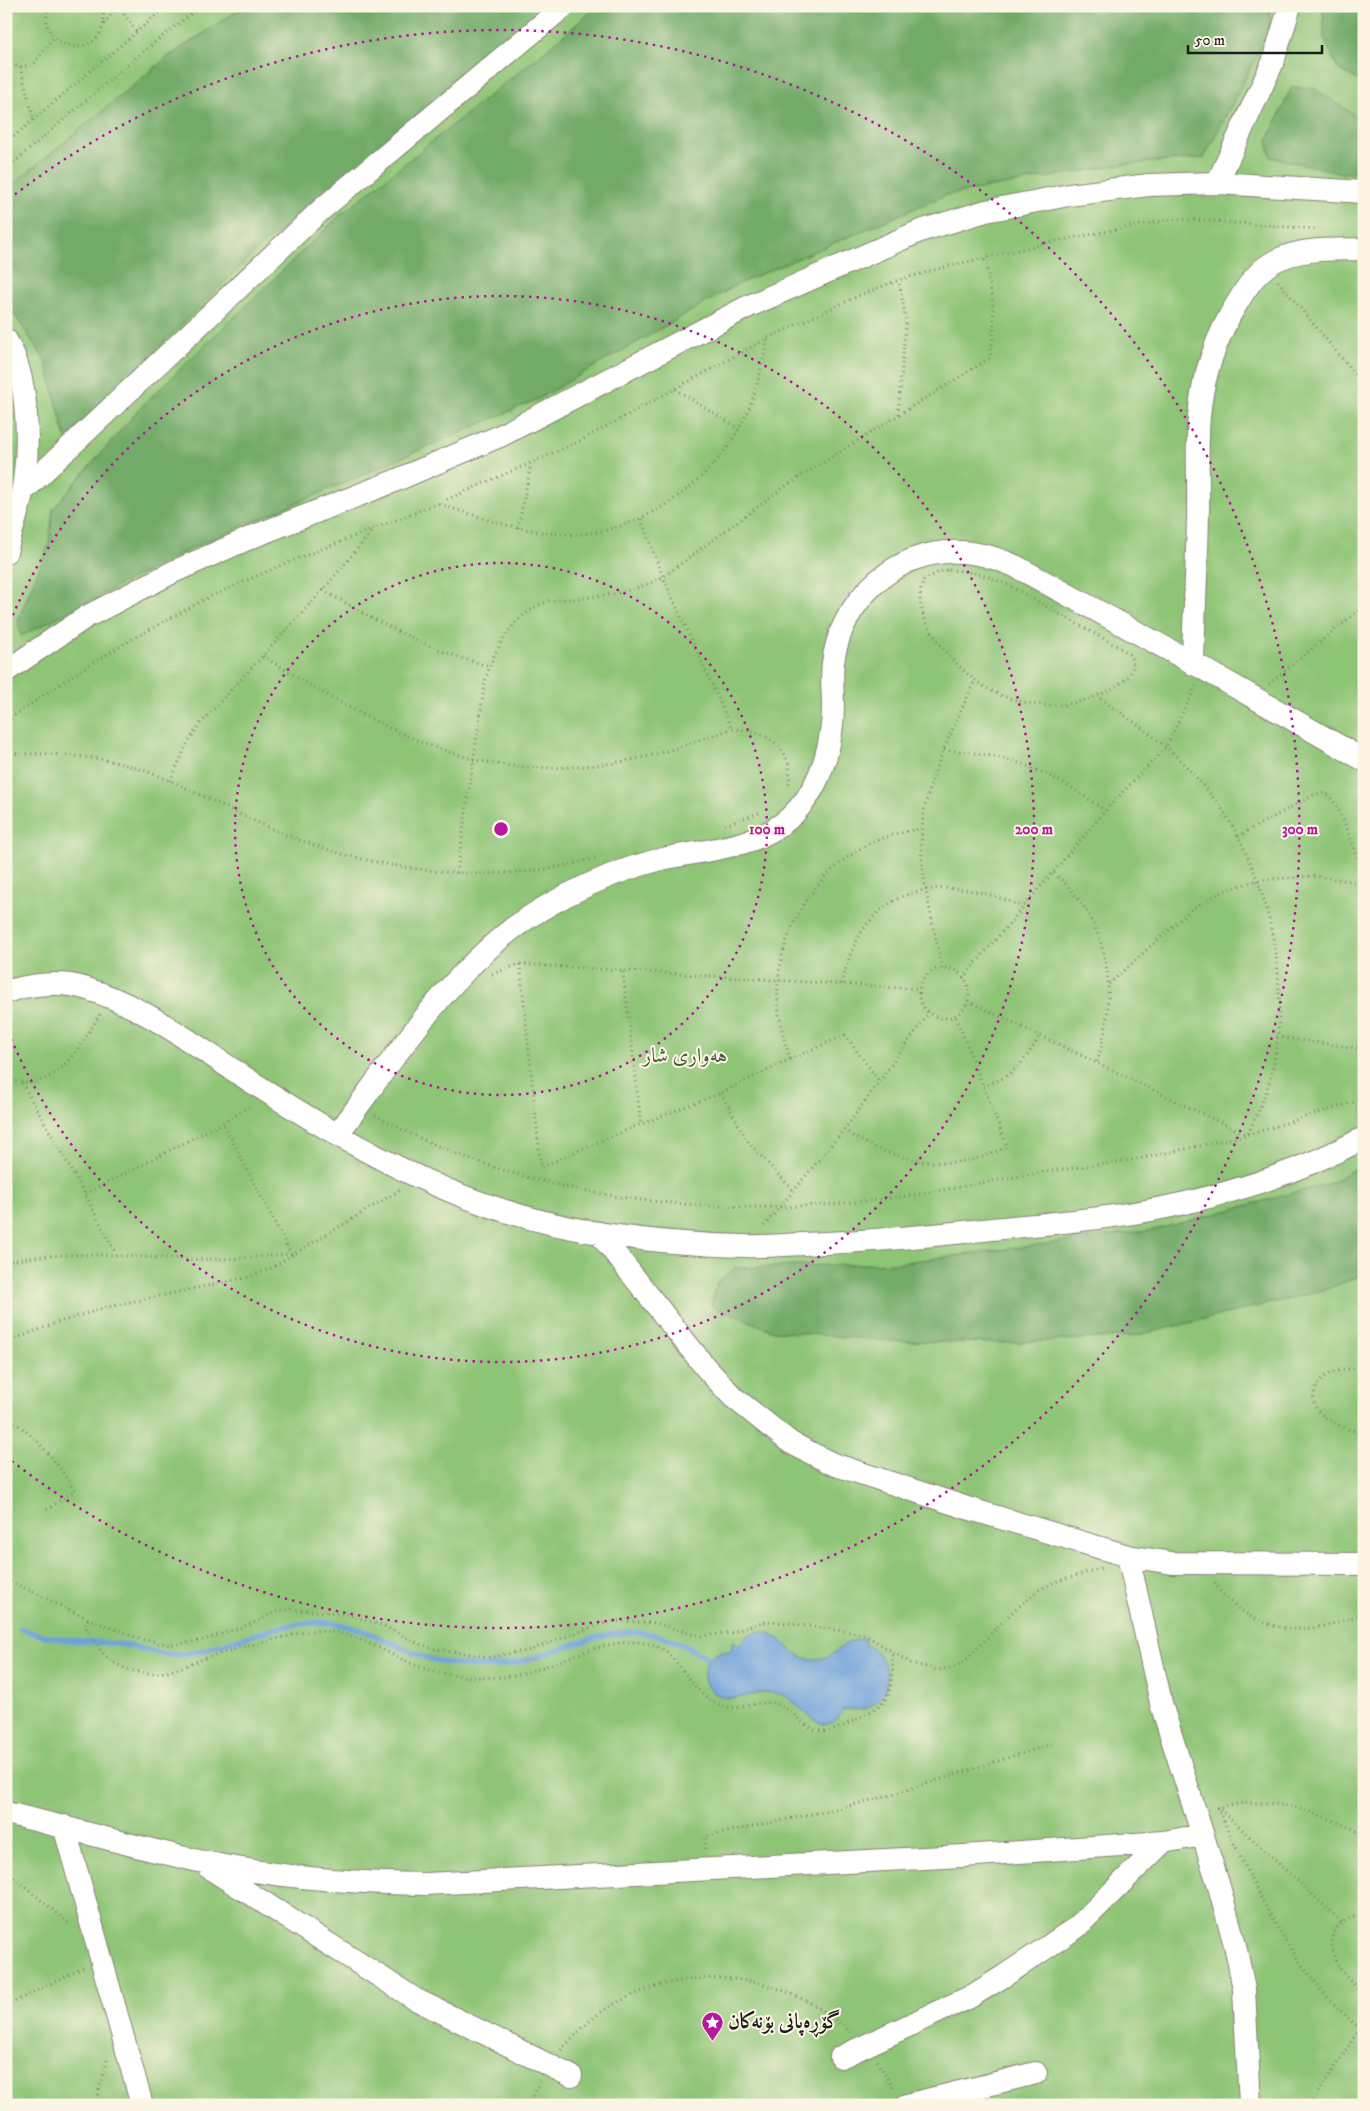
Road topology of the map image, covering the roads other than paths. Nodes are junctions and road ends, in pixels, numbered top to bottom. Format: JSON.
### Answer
{"nodes":[{"id":1,"x":564,"y":6,"type":"edge"},
{"id":2,"x":1290,"y":6,"type":"edge"},
{"id":3,"x":1217,"y":183,"type":"junction"},
{"id":4,"x":1364,"y":192,"type":"edge"},
{"id":5,"x":1364,"y":249,"type":"edge"},
{"id":6,"x":6,"y":340,"type":"edge"},
{"id":7,"x":22,"y":492,"type":"junction"},
{"id":8,"x":6,"y":552,"type":"edge"},
{"id":9,"x":1198,"y":666,"type":"junction"},
{"id":10,"x":6,"y":671,"type":"edge"},
{"id":11,"x":1364,"y":760,"type":"edge"},
{"id":12,"x":6,"y":992,"type":"edge"},
{"id":13,"x":336,"y":1135,"type":"junction"},
{"id":14,"x":1364,"y":1138,"type":"edge"},
{"id":15,"x":599,"y":1233,"type":"junction"},
{"id":16,"x":1128,"y":1556,"type":"junction"},
{"id":17,"x":1364,"y":1564,"type":"edge"},
{"id":18,"x":6,"y":1813,"type":"edge"},
{"id":19,"x":64,"y":1826,"type":"junction"},
{"id":20,"x":1203,"y":1835,"type":"junction"},
{"id":21,"x":1163,"y":1842,"type":"junction"},
{"id":22,"x":199,"y":1861,"type":"junction"},
{"id":23,"x":841,"y":2057,"type":"dead end"},
{"id":24,"x":1036,"y":2073,"type":"dead end"},
{"id":25,"x":571,"y":2076,"type":"dead end"},
{"id":26,"x":902,"y":2100,"type":"edge"},
{"id":27,"x":142,"y":2105,"type":"edge"},
{"id":28,"x":1250,"y":2105,"type":"edge"}],
"edges":[{"from":1,"to":7,"type":"street"},
{"from":2,"to":3,"type":"street"},
{"from":3,"to":4,"type":"street"},
{"from":3,"to":10,"type":"street"},
{"from":5,"to":9,"type":"street"},
{"from":6,"to":7,"type":"street"},
{"from":7,"to":8,"type":"street"},
{"from":9,"to":11,"type":"street"},
{"from":9,"to":13,"type":"street"},
{"from":12,"to":13,"type":"street"},
{"from":13,"to":15,"type":"street"},
{"from":14,"to":15,"type":"street"},
{"from":15,"to":16,"type":"street"},
{"from":16,"to":17,"type":"street"},
{"from":16,"to":20,"type":"street"},
{"from":18,"to":19,"type":"street"},
{"from":19,"to":22,"type":"street"},
{"from":19,"to":27,"type":"street"},
{"from":20,"to":21,"type":"street"},
{"from":20,"to":28,"type":"street"},
{"from":21,"to":22,"type":"street"},
{"from":21,"to":23,"type":"street"},
{"from":22,"to":25,"type":"street"},
{"from":24,"to":26,"type":"street"}]}
